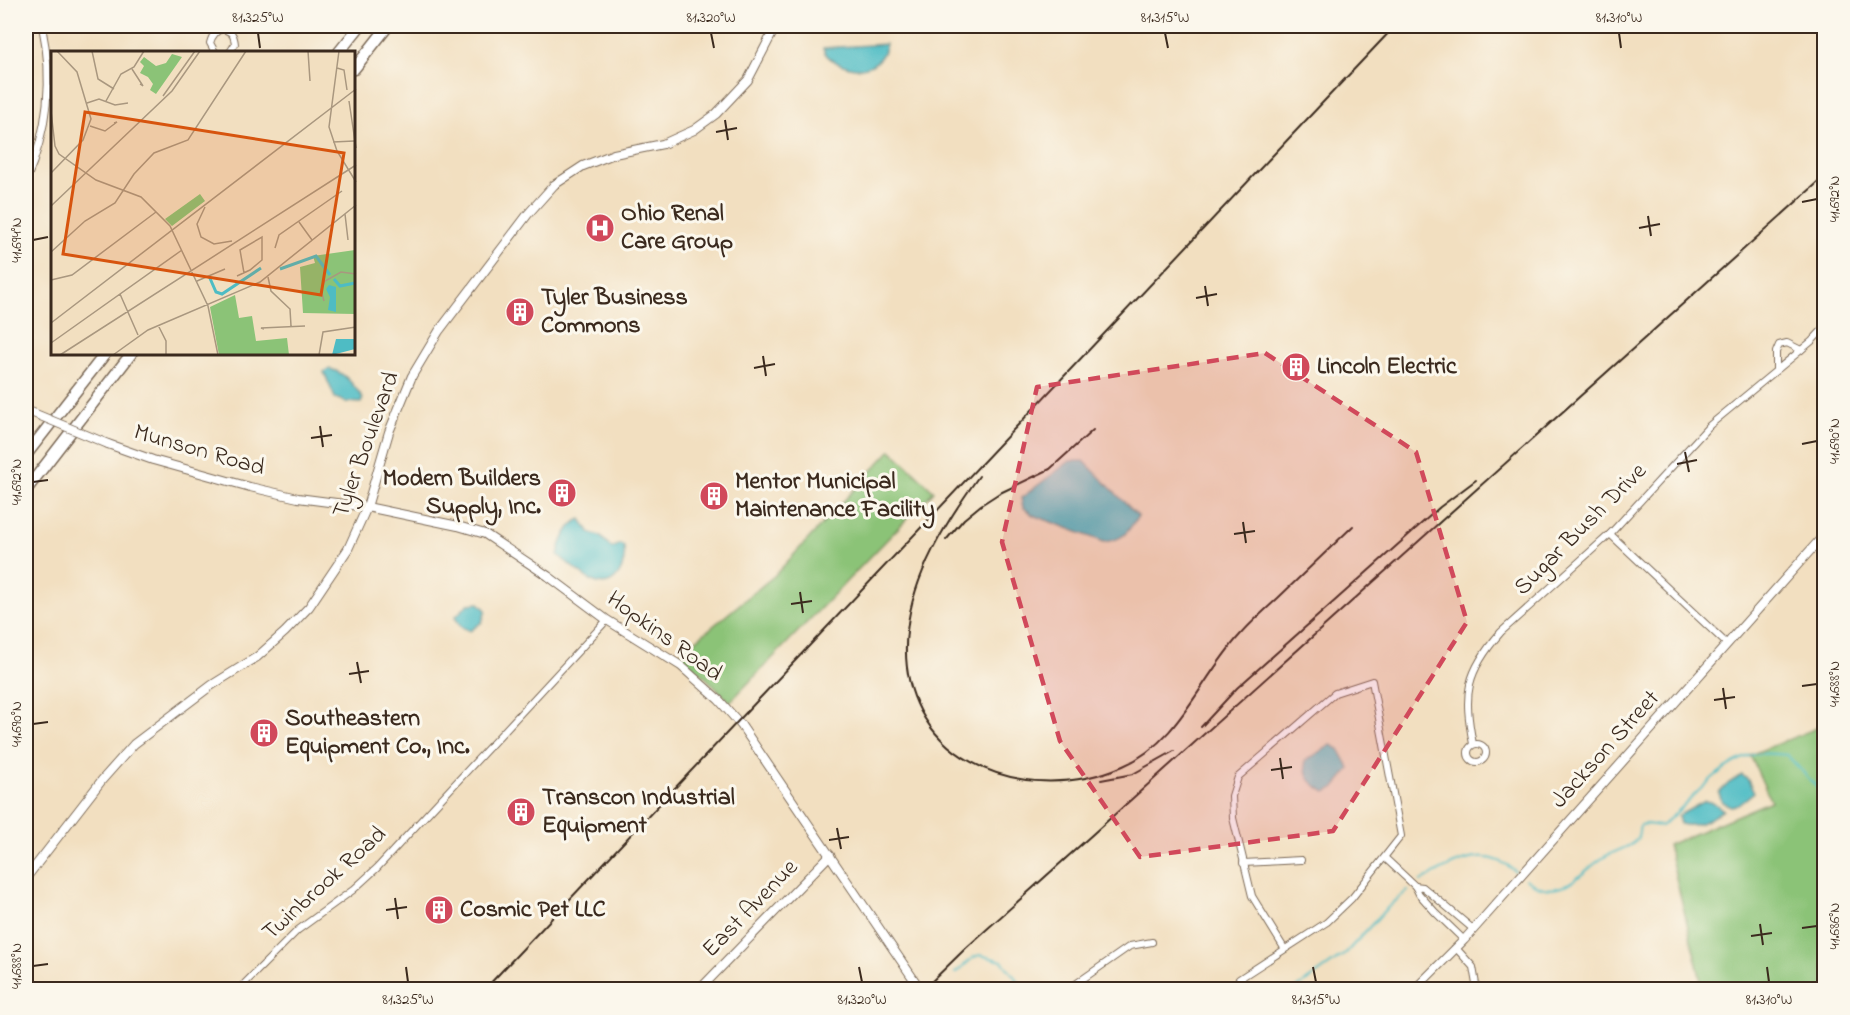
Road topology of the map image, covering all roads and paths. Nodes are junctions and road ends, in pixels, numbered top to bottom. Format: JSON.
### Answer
{"nodes":[{"id":1,"x":42,"y":26,"type":"edge"},
{"id":2,"x":360,"y":26,"type":"edge"},
{"id":3,"x":388,"y":26,"type":"edge"},
{"id":4,"x":776,"y":26,"type":"edge"},
{"id":5,"x":213,"y":50,"type":"edge"},
{"id":6,"x":231,"y":51,"type":"edge"},
{"id":7,"x":340,"y":51,"type":"edge"},
{"id":8,"x":356,"y":66,"type":"edge"},
{"id":9,"x":50,"y":91,"type":"edge"},
{"id":10,"x":26,"y":181,"type":"edge"},
{"id":11,"x":1824,"y":328,"type":"edge"},
{"id":12,"x":1802,"y":350,"type":"junction"},
{"id":13,"x":103,"y":356,"type":"edge"},
{"id":14,"x":129,"y":356,"type":"edge"},
{"id":15,"x":1776,"y":370,"type":"junction"},
{"id":16,"x":26,"y":410,"type":"edge"},
{"id":17,"x":26,"y":455,"type":"edge"},
{"id":18,"x":26,"y":490,"type":"edge"},
{"id":19,"x":367,"y":507,"type":"junction"},
{"id":20,"x":1610,"y":534,"type":"junction"},
{"id":21,"x":1824,"y":536,"type":"edge"},
{"id":22,"x":607,"y":620,"type":"junction"},
{"id":23,"x":1727,"y":644,"type":"junction"},
{"id":24,"x":1473,"y":744,"type":"dead end"},
{"id":25,"x":830,"y":855,"type":"junction"},
{"id":26,"x":1385,"y":858,"type":"junction"},
{"id":27,"x":1300,"y":860,"type":"dead end"},
{"id":28,"x":1243,"y":863,"type":"junction"},
{"id":29,"x":26,"y":878,"type":"edge"},
{"id":30,"x":1415,"y":886,"type":"junction"},
{"id":31,"x":1473,"y":929,"type":"junction"},
{"id":32,"x":1464,"y":940,"type":"junction"},
{"id":33,"x":1152,"y":942,"type":"dead end"},
{"id":34,"x":1284,"y":948,"type":"junction"},
{"id":35,"x":1456,"y":948,"type":"junction"},
{"id":36,"x":1239,"y":978,"type":"dead end"},
{"id":37,"x":238,"y":990,"type":"edge"},
{"id":38,"x":699,"y":990,"type":"edge"},
{"id":39,"x":921,"y":990,"type":"edge"},
{"id":40,"x":1067,"y":990,"type":"edge"},
{"id":41,"x":1414,"y":990,"type":"edge"},
{"id":42,"x":1478,"y":990,"type":"edge"}],
"edges":[{"from":1,"to":9,"type":"street"},
{"from":2,"to":7,"type":"highway"},
{"from":3,"to":8,"type":"highway"},
{"from":4,"to":19,"type":"street","name":"Tyler Boulevard"},
{"from":5,"to":6,"type":"street"},
{"from":9,"to":10,"type":"street"},
{"from":11,"to":12,"type":"street","name":"Sugar Bush Drive"},
{"from":12,"to":15,"type":"street","name":"Sugar Bush Drive"},
{"from":12,"to":15,"type":"street"},
{"from":13,"to":17,"type":"highway"},
{"from":14,"to":18,"type":"highway"},
{"from":15,"to":20,"type":"street","name":"Sugar Bush Drive"},
{"from":16,"to":19,"type":"street","name":"Munson Road","bridge":true},
{"from":19,"to":22,"type":"street","name":"Hopkins Road"},
{"from":19,"to":29,"type":"street","name":"Tyler Boulevard"},
{"from":20,"to":23,"type":"street"},
{"from":20,"to":24,"type":"street","name":"Sugar Bush Drive"},
{"from":21,"to":23,"type":"street","name":"Jackson Street"},
{"from":22,"to":25,"type":"street","name":"Hopkins Road"},
{"from":22,"to":37,"type":"street","name":"Twinbrook Road"},
{"from":23,"to":31,"type":"street","name":"Jackson Street"},
{"from":25,"to":38,"type":"street","name":"East Avenue"},
{"from":25,"to":39,"type":"street","name":"Hopkins Road"},
{"from":26,"to":28,"type":"street"},
{"from":26,"to":30,"type":"street"},
{"from":26,"to":34,"type":"street"},
{"from":27,"to":28,"type":"street"},
{"from":28,"to":34,"type":"street"},
{"from":30,"to":31,"type":"street"},
{"from":30,"to":32,"type":"street"},
{"from":31,"to":32,"type":"street","name":"Jackson Street"},
{"from":32,"to":35,"type":"street","name":"Jackson Street"},
{"from":33,"to":40,"type":"street"},
{"from":34,"to":36,"type":"street"},
{"from":35,"to":41,"type":"street","name":"Jackson Street"},
{"from":35,"to":42,"type":"street"}]}
